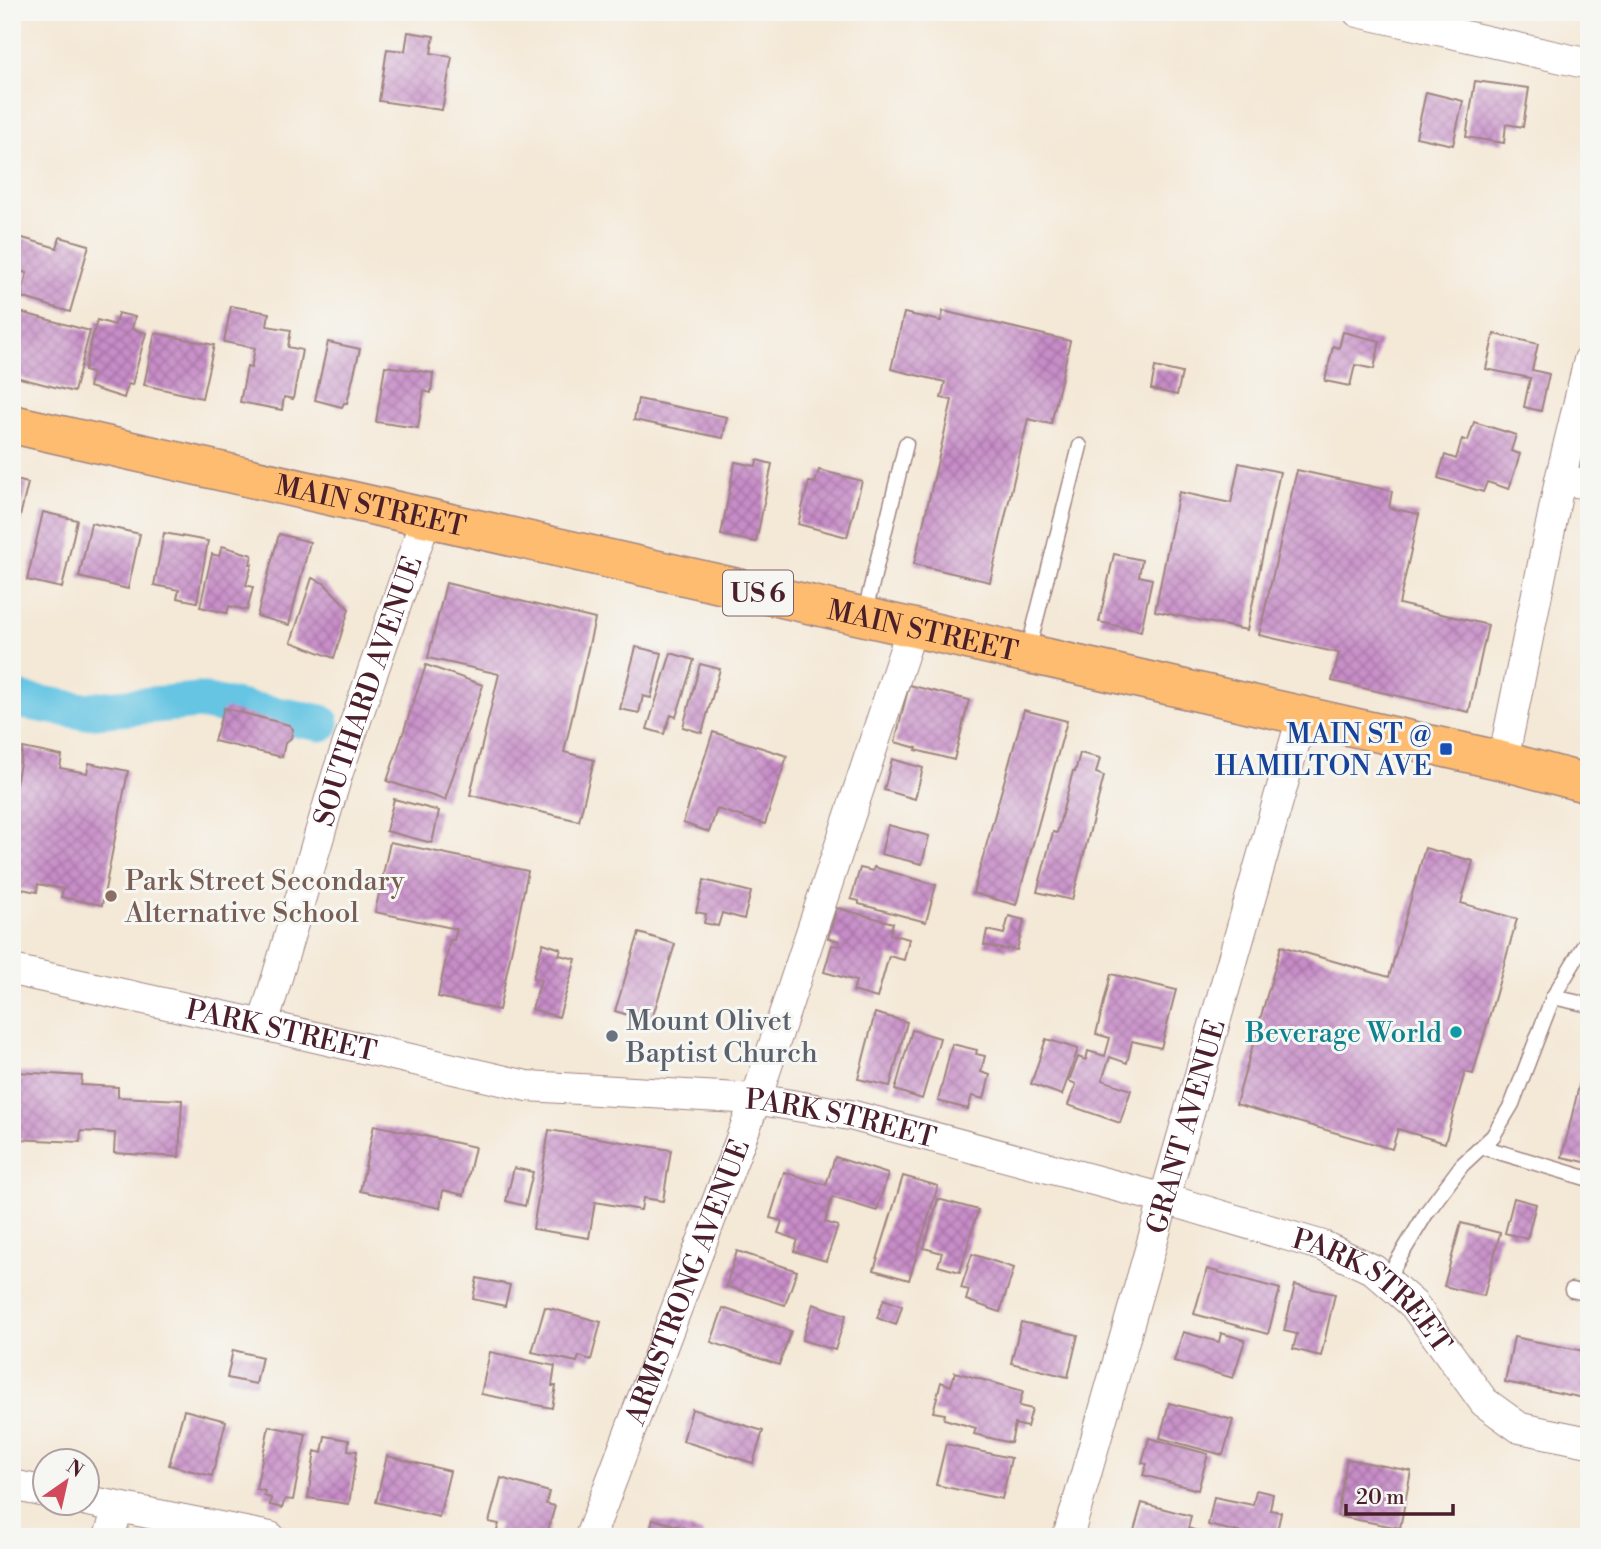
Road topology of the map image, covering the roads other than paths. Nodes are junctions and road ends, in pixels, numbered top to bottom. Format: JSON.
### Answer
{"nodes":[{"id":1,"x":1358,"y":12,"type":"edge"},
{"id":2,"x":1589,"y":64,"type":"edge"},
{"id":3,"x":1589,"y":360,"type":"edge"},
{"id":4,"x":12,"y":424,"type":"edge"},
{"id":5,"x":906,"y":444,"type":"dead end"},
{"id":6,"x":1080,"y":446,"type":"dead end"},
{"id":7,"x":1560,"y":480,"type":"junction"},
{"id":8,"x":1589,"y":484,"type":"edge"},
{"id":9,"x":426,"y":518,"type":"junction"},
{"id":10,"x":863,"y":617,"type":"junction"},
{"id":11,"x":912,"y":628,"type":"junction"},
{"id":12,"x":1027,"y":654,"type":"junction"},
{"id":13,"x":1303,"y":717,"type":"junction"},
{"id":14,"x":1503,"y":761,"type":"junction"},
{"id":15,"x":1589,"y":785,"type":"edge"},
{"id":16,"x":1589,"y":937,"type":"edge"},
{"id":17,"x":12,"y":970,"type":"edge"},
{"id":18,"x":1553,"y":997,"type":"junction"},
{"id":19,"x":1589,"y":1005,"type":"edge"},
{"id":20,"x":263,"y":1025,"type":"junction"},
{"id":21,"x":756,"y":1099,"type":"junction"},
{"id":22,"x":1482,"y":1147,"type":"junction"},
{"id":23,"x":1589,"y":1178,"type":"edge"},
{"id":24,"x":1165,"y":1199,"type":"junction"},
{"id":25,"x":1385,"y":1280,"type":"junction"},
{"id":26,"x":1572,"y":1290,"type":"dead end"},
{"id":27,"x":1589,"y":1294,"type":"edge"},
{"id":28,"x":1589,"y":1442,"type":"edge"},
{"id":29,"x":12,"y":1485,"type":"edge"},
{"id":30,"x":32,"y":1489,"type":"edge"},
{"id":31,"x":102,"y":1504,"type":"edge"},
{"id":32,"x":118,"y":1508,"type":"junction"},
{"id":33,"x":109,"y":1537,"type":"edge"},
{"id":34,"x":270,"y":1537,"type":"edge"},
{"id":35,"x":590,"y":1537,"type":"edge"},
{"id":36,"x":1068,"y":1537,"type":"edge"}],
"edges":[{"from":1,"to":2,"type":"street"},
{"from":3,"to":7,"type":"street"},
{"from":4,"to":9,"type":"main road","name":"MAIN STREET","number":"US 6"},
{"from":5,"to":10,"type":"lane"},
{"from":6,"to":12,"type":"lane"},
{"from":7,"to":8,"type":"street"},
{"from":7,"to":14,"type":"street"},
{"from":9,"to":10,"type":"main road","name":"MAIN STREET","number":"US 6"},
{"from":9,"to":20,"type":"street","name":"SOUTHARD AVENUE"},
{"from":10,"to":11,"type":"main road","name":"MAIN STREET","number":"US 6"},
{"from":11,"to":12,"type":"main road","name":"MAIN STREET","number":"US 6"},
{"from":11,"to":21,"type":"street","name":"ARMSTRONG AVENUE"},
{"from":12,"to":13,"type":"main road","name":"MAIN STREET","number":"US 6"},
{"from":13,"to":14,"type":"main road","name":"MAIN STREET","number":"US 6"},
{"from":13,"to":24,"type":"street","name":"GRANT AVENUE"},
{"from":14,"to":15,"type":"main road","name":"MAIN STREET","number":"US 6"},
{"from":16,"to":18,"type":"lane"},
{"from":17,"to":20,"type":"street","name":"PARK STREET"},
{"from":18,"to":19,"type":"lane"},
{"from":18,"to":22,"type":"lane"},
{"from":20,"to":21,"type":"street","name":"PARK STREET"},
{"from":21,"to":24,"type":"street","name":"PARK STREET"},
{"from":21,"to":35,"type":"street","name":"ARMSTRONG AVENUE"},
{"from":22,"to":23,"type":"lane"},
{"from":22,"to":25,"type":"lane"},
{"from":24,"to":25,"type":"street","name":"PARK STREET"},
{"from":24,"to":36,"type":"street","name":"GRANT AVENUE"},
{"from":25,"to":28,"type":"street","name":"PARK STREET"},
{"from":26,"to":27,"type":"lane"},
{"from":29,"to":30,"type":"street"},
{"from":31,"to":32,"type":"street"},
{"from":32,"to":33,"type":"street"},
{"from":32,"to":34,"type":"street"}]}
